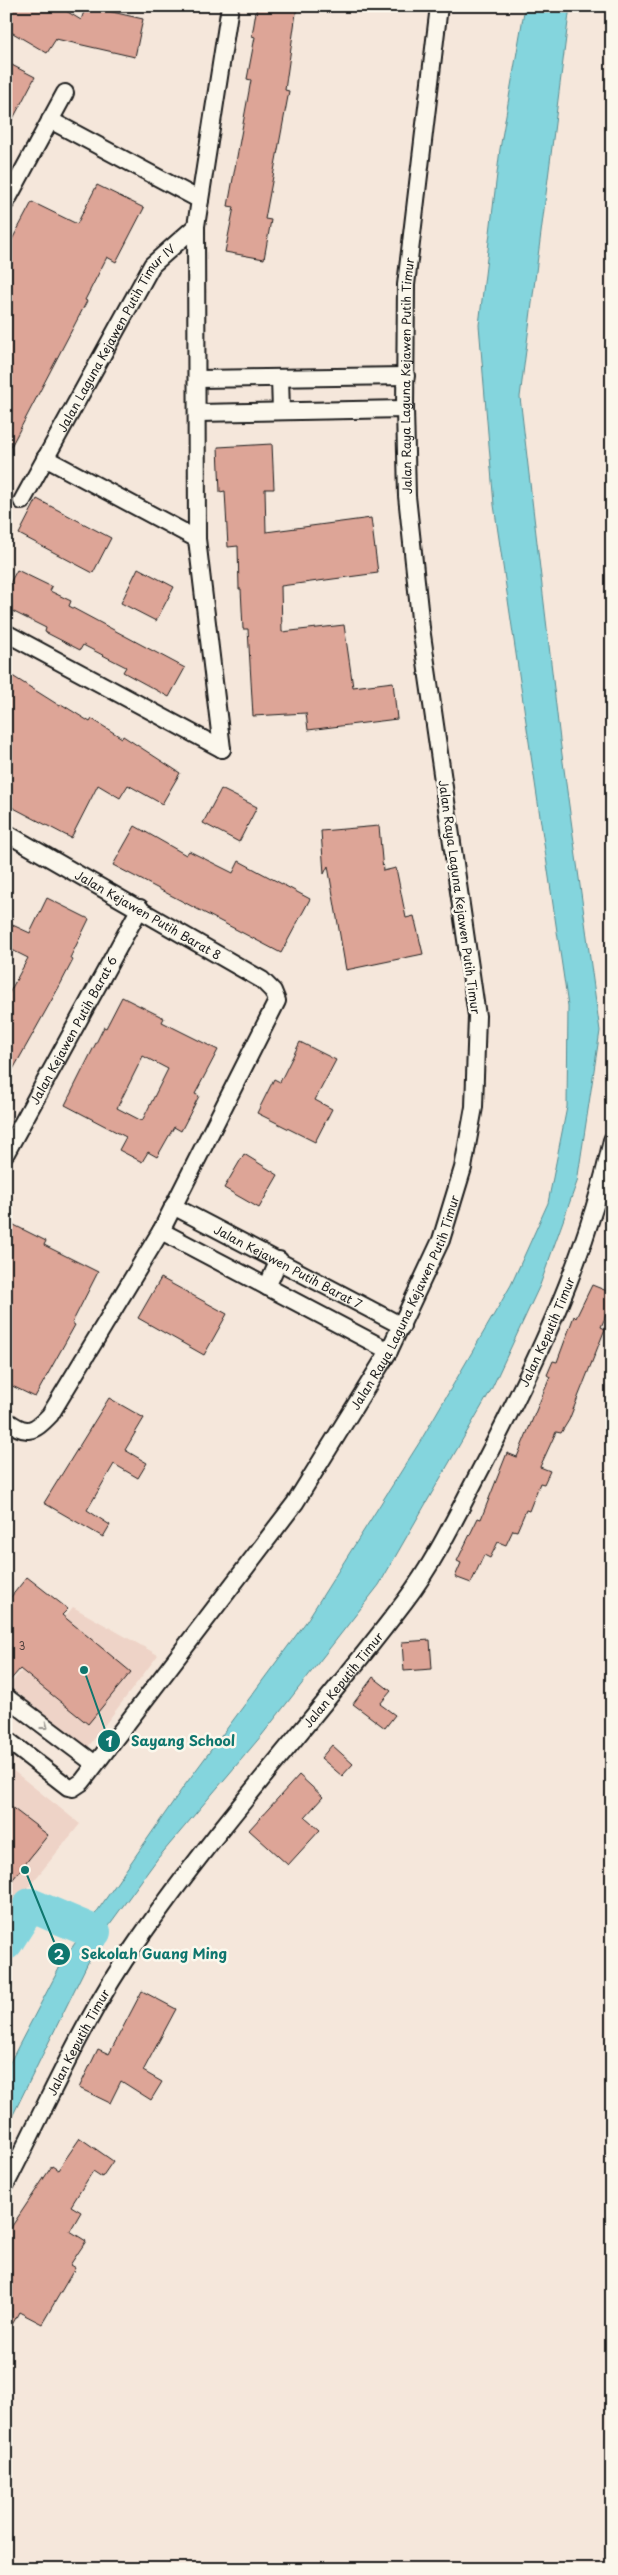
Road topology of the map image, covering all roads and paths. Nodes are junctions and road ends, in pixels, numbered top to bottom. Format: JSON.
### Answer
{"nodes":[{"id":1,"x":230,"y":6,"type":"edge"},
{"id":2,"x":439,"y":6,"type":"edge"},
{"id":3,"x":65,"y":93,"type":"dead end"},
{"id":4,"x":50,"y":120,"type":"junction"},
{"id":5,"x":200,"y":200,"type":"junction"},
{"id":6,"x":6,"y":202,"type":"edge"},
{"id":7,"x":196,"y":226,"type":"junction"},
{"id":8,"x":406,"y":376,"type":"junction"},
{"id":9,"x":280,"y":378,"type":"junction"},
{"id":10,"x":198,"y":379,"type":"junction"},
{"id":11,"x":405,"y":409,"type":"junction"},
{"id":12,"x":281,"y":411,"type":"junction"},
{"id":13,"x":198,"y":413,"type":"junction"},
{"id":14,"x":45,"y":458,"type":"junction"},
{"id":15,"x":22,"y":501,"type":"dead end"},
{"id":16,"x":197,"y":539,"type":"junction"},
{"id":17,"x":6,"y":634,"type":"edge"},
{"id":18,"x":6,"y":833,"type":"edge"},
{"id":19,"x":140,"y":908,"type":"junction"},
{"id":20,"x":612,"y":1140,"type":"edge"},
{"id":21,"x":6,"y":1153,"type":"edge"},
{"id":22,"x":173,"y":1206,"type":"junction"},
{"id":23,"x":161,"y":1232,"type":"junction"},
{"id":24,"x":279,"y":1260,"type":"junction"},
{"id":25,"x":266,"y":1287,"type":"junction"},
{"id":26,"x":402,"y":1326,"type":"junction"},
{"id":27,"x":389,"y":1351,"type":"junction"},
{"id":28,"x":12,"y":1425,"type":"edge"},
{"id":29,"x":6,"y":1697,"type":"edge"},
{"id":30,"x":6,"y":1739,"type":"edge"},
{"id":31,"x":96,"y":1764,"type":"junction"},
{"id":32,"x":6,"y":2184,"type":"edge"}],
"edges":[{"from":1,"to":5,"type":"street","name":"Jalan Laguna Kejawen Putih Timur IV"},
{"from":2,"to":8,"type":"street","name":"Jalan Raya Laguna Kejawen Putih Timur"},
{"from":3,"to":4,"type":"street"},
{"from":4,"to":5,"type":"street"},
{"from":4,"to":6,"type":"street"},
{"from":5,"to":7,"type":"street","name":"Jalan Laguna Kejawen Putih Timur IV"},
{"from":7,"to":10,"type":"street","name":"Jalan Laguna Kejawen Putih Timur IV"},
{"from":7,"to":14,"type":"street","name":"Jalan Laguna Kejawen Putih Timur IV"},
{"from":8,"to":9,"type":"street"},
{"from":8,"to":11,"type":"street","name":"Jalan Raya Laguna Kejawen Putih Timur"},
{"from":9,"to":10,"type":"street"},
{"from":9,"to":12,"type":"street"},
{"from":10,"to":13,"type":"street","name":"Jalan Laguna Kejawen Putih Timur IV"},
{"from":11,"to":12,"type":"street"},
{"from":11,"to":26,"type":"street","name":"Jalan Raya Laguna Kejawen Putih Timur"},
{"from":12,"to":13,"type":"street"},
{"from":13,"to":16,"type":"street","name":"Jalan Laguna Kejawen Putih Timur IV"},
{"from":14,"to":15,"type":"street","name":"Jalan Laguna Kejawen Putih Timur IV"},
{"from":14,"to":16,"type":"street"},
{"from":16,"to":17,"type":"street","name":"Jalan Laguna Kejawen Putih Timur IV"},
{"from":18,"to":19,"type":"street","name":"Jalan Kejawen Putih Barat 8"},
{"from":19,"to":21,"type":"street","name":"Jalan Kejawen Putih Barat 6"},
{"from":19,"to":22,"type":"street","name":"Jalan Kejawen Putih Barat 8"},
{"from":20,"to":32,"type":"street","name":"Jalan Keputih Timur"},
{"from":22,"to":23,"type":"street"},
{"from":22,"to":24,"type":"street","name":"Jalan Kejawen Putih Barat 7"},
{"from":23,"to":25,"type":"street"},
{"from":23,"to":28,"type":"street"},
{"from":24,"to":25,"type":"street"},
{"from":24,"to":26,"type":"street","name":"Jalan Kejawen Putih Barat 7"},
{"from":25,"to":27,"type":"street"},
{"from":26,"to":27,"type":"street","name":"Jalan Raya Laguna Kejawen Putih Timur"},
{"from":27,"to":31,"type":"street","name":"Jalan Raya Laguna Kejawen Putih Timur"},
{"from":29,"to":31,"type":"street","one_way":true},
{"from":30,"to":31,"type":"street","name":"Jalan Raya Laguna Kejawen Putih Timur"}]}
